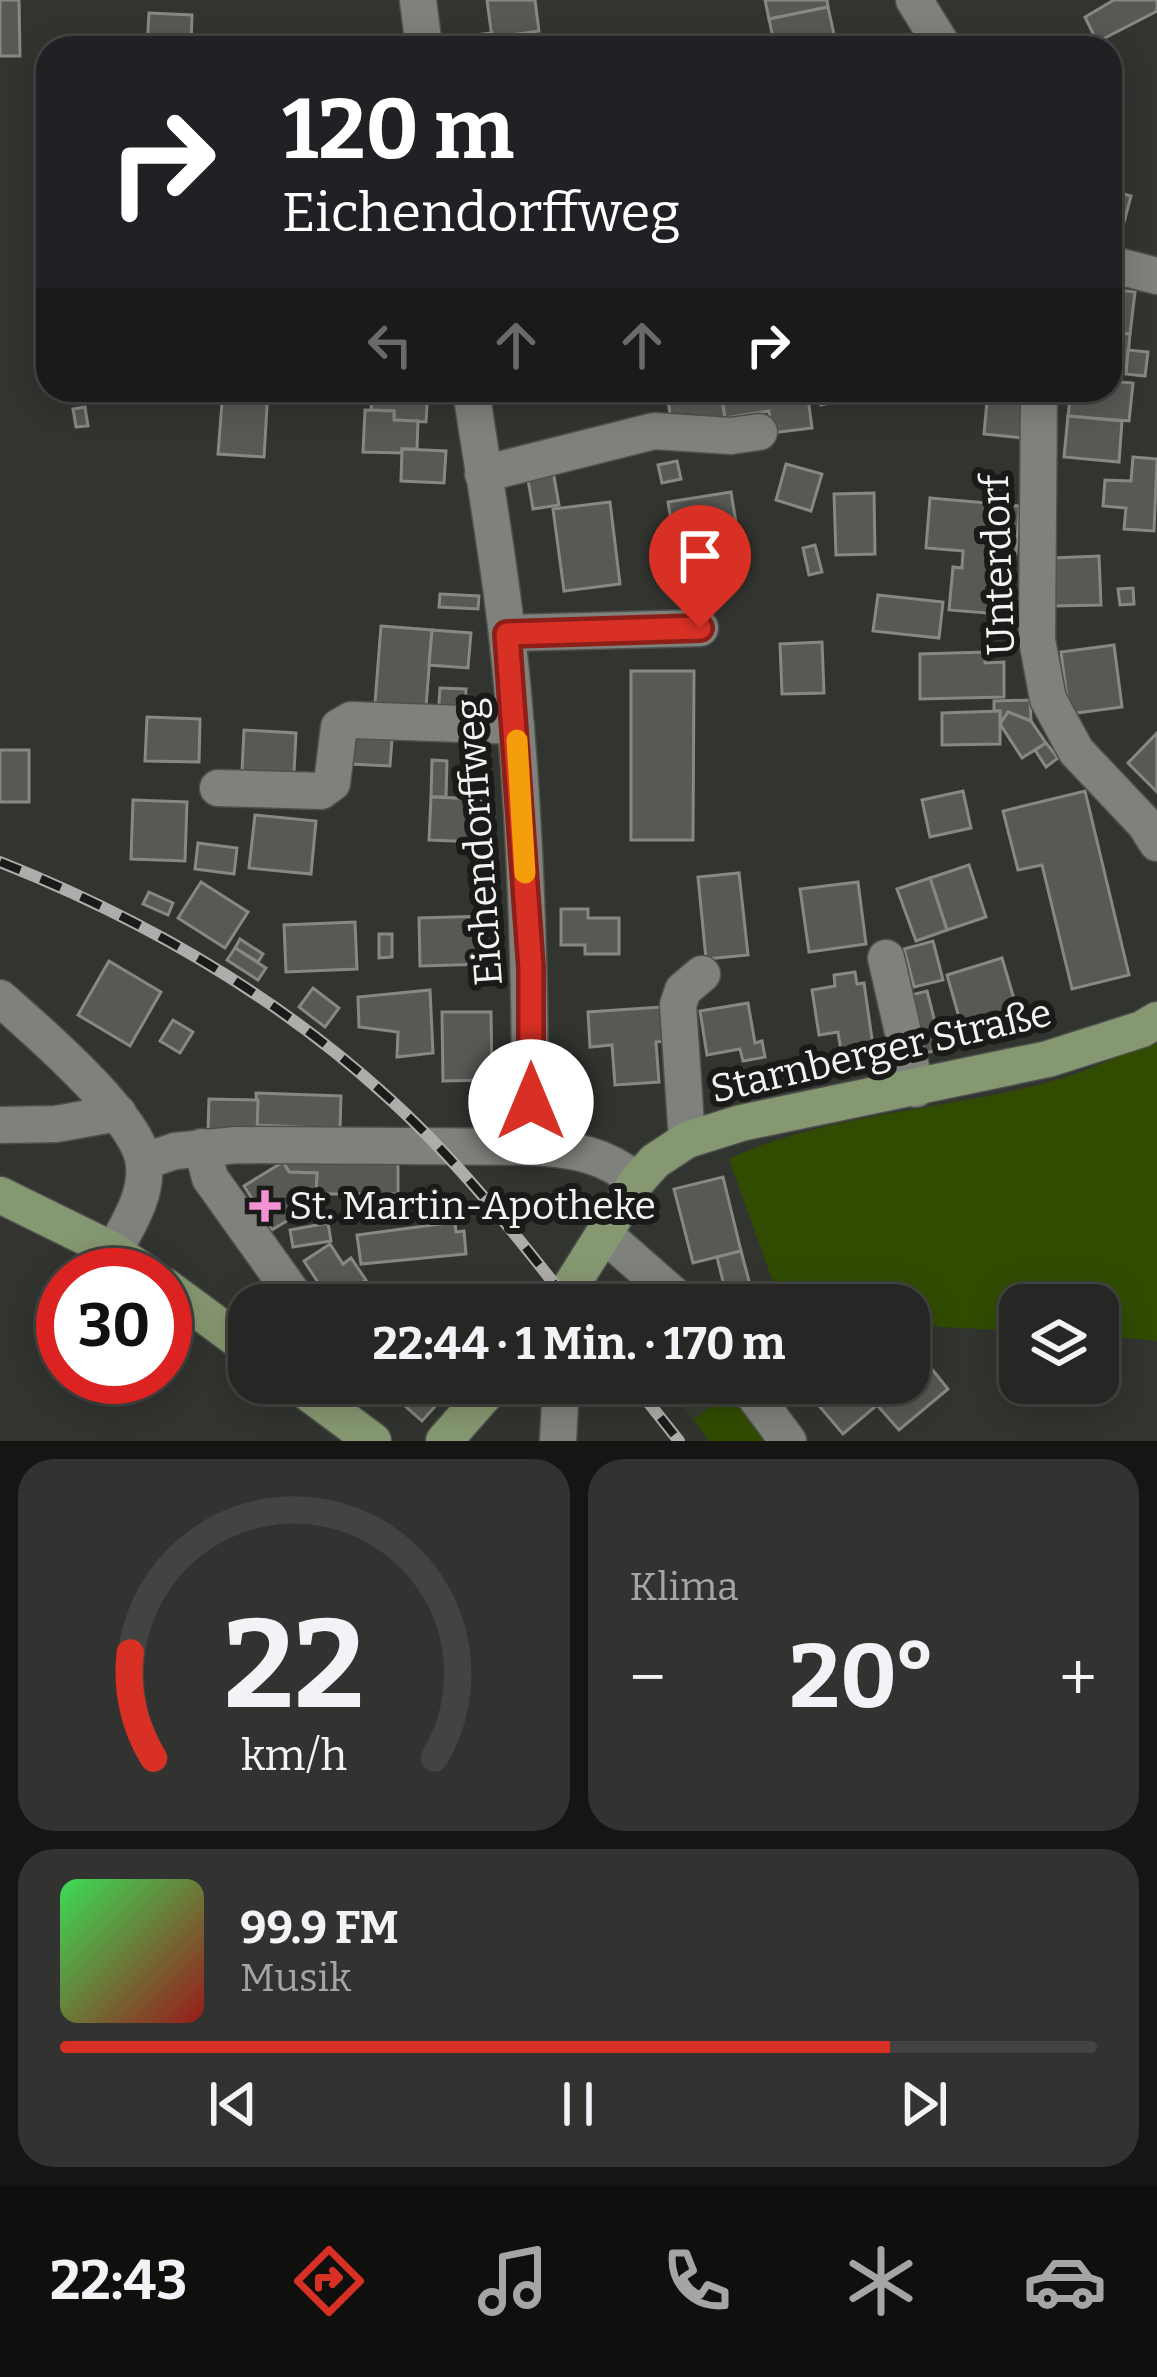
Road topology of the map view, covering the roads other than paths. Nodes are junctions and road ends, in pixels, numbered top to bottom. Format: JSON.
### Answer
{"nodes":[{"id":1,"x":418,"y":0,"type":"edge"},
{"id":2,"x":422,"y":36,"type":"edge"},
{"id":3,"x":1122,"y":267,"type":"edge"},
{"id":4,"x":1157,"y":276,"type":"edge"},
{"id":5,"x":473,"y":402,"type":"edge"},
{"id":6,"x":1039,"y":402,"type":"edge"},
{"id":7,"x":759,"y":432,"type":"dead end"},
{"id":8,"x":483,"y":474,"type":"junction"},
{"id":9,"x":700,"y":628,"type":"dead end"},
{"id":10,"x":507,"y":634,"type":"junction"},
{"id":11,"x":516,"y":726,"type":"junction"},
{"id":12,"x":218,"y":788,"type":"dead end"},
{"id":13,"x":1157,"y":843,"type":"edge"},
{"id":14,"x":886,"y":958,"type":"dead end"},
{"id":15,"x":702,"y":974,"type":"dead end"},
{"id":16,"x":0,"y":998,"type":"edge"},
{"id":17,"x":1157,"y":1020,"type":"edge"},
{"id":18,"x":916,"y":1089,"type":"junction"},
{"id":19,"x":118,"y":1113,"type":"junction"},
{"id":20,"x":0,"y":1125,"type":"edge"},
{"id":21,"x":687,"y":1140,"type":"junction"},
{"id":22,"x":202,"y":1147,"type":"junction"},
{"id":23,"x":530,"y":1147,"type":"junction"},
{"id":24,"x":145,"y":1161,"type":"junction"},
{"id":25,"x":637,"y":1181,"type":"junction"},
{"id":26,"x":11,"y":1200,"type":"edge"},
{"id":27,"x":604,"y":1234,"type":"junction"},
{"id":28,"x":109,"y":1248,"type":"edge"},
{"id":29,"x":116,"y":1248,"type":"edge"},
{"id":30,"x":286,"y":1284,"type":"edge"},
{"id":31,"x":573,"y":1284,"type":"edge"},
{"id":32,"x":661,"y":1284,"type":"edge"},
{"id":33,"x":192,"y":1306,"type":"edge"},
{"id":34,"x":228,"y":1332,"type":"edge"},
{"id":35,"x":323,"y":1404,"type":"edge"},
{"id":36,"x":477,"y":1404,"type":"edge"},
{"id":37,"x":560,"y":1404,"type":"edge"},
{"id":38,"x":761,"y":1404,"type":"edge"},
{"id":39,"x":373,"y":1441,"type":"edge"},
{"id":40,"x":444,"y":1441,"type":"edge"},
{"id":41,"x":558,"y":1441,"type":"edge"},
{"id":42,"x":788,"y":1441,"type":"edge"}],
"edges":[{"from":1,"to":2,"type":"street"},
{"from":3,"to":4,"type":"street"},
{"from":5,"to":8,"type":"street","name":"Eichendorffweg"},
{"from":6,"to":13,"type":"street","name":"Unterdorf"},
{"from":7,"to":8,"type":"street"},
{"from":8,"to":10,"type":"street","name":"Eichendorffweg"},
{"from":9,"to":10,"type":"street"},
{"from":10,"to":11,"type":"street","name":"Eichendorffweg"},
{"from":11,"to":12,"type":"street"},
{"from":11,"to":23,"type":"street","name":"Eichendorffweg"},
{"from":14,"to":18,"type":"street"},
{"from":15,"to":21,"type":"street"},
{"from":16,"to":19,"type":"street"},
{"from":17,"to":18,"type":"main road","name":"Starnberger Straße"},
{"from":18,"to":21,"type":"main road","name":"Starnberger Straße"},
{"from":19,"to":20,"type":"street"},
{"from":19,"to":24,"type":"street"},
{"from":21,"to":25,"type":"main road","name":"Starnberger Straße"},
{"from":22,"to":23,"type":"street"},
{"from":22,"to":24,"type":"street"},
{"from":22,"to":30,"type":"street"},
{"from":23,"to":25,"type":"street"},
{"from":24,"to":29,"type":"street"},
{"from":25,"to":27,"type":"main road","name":"Starnberger Straße"},
{"from":26,"to":28,"type":"main road"},
{"from":27,"to":31,"type":"main road","name":"Starnberger Straße"},
{"from":27,"to":32,"type":"street"},
{"from":33,"to":34,"type":"main road"},
{"from":35,"to":39,"type":"main road"},
{"from":36,"to":40,"type":"main road"},
{"from":37,"to":41,"type":"street"},
{"from":38,"to":42,"type":"street"}]}
